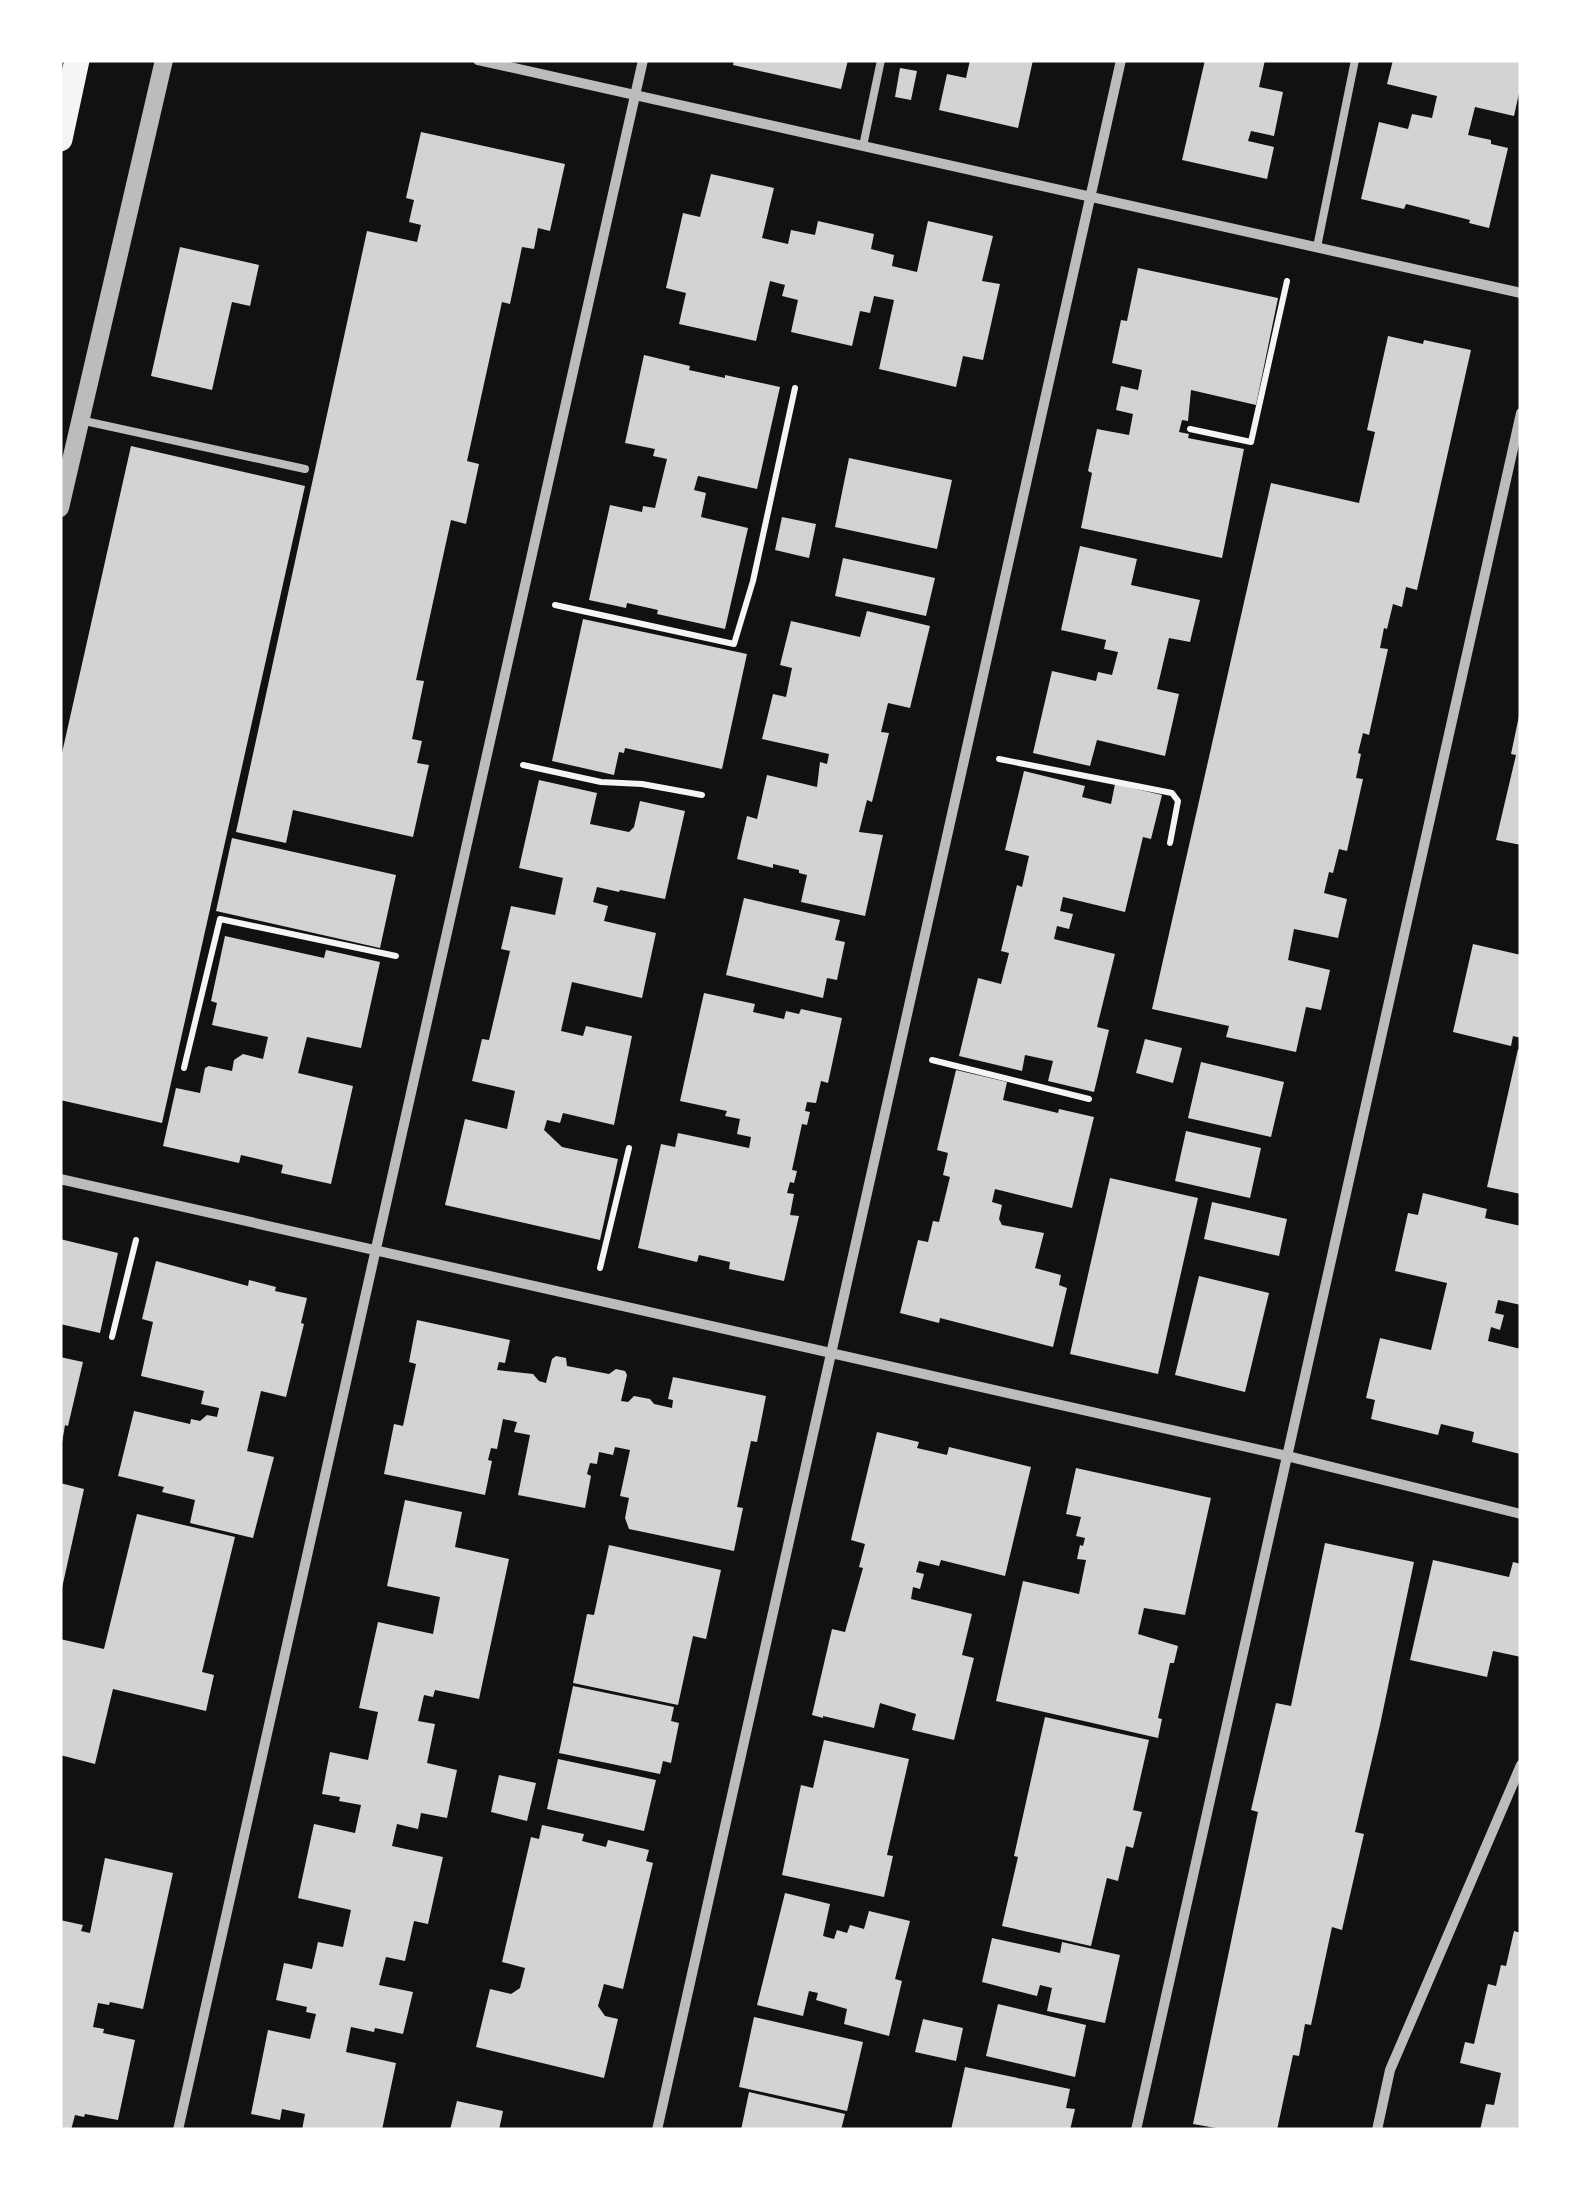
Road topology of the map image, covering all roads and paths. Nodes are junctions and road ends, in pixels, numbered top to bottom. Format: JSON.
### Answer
{"nodes":[{"id":1,"x":77,"y":60,"type":"edge"},
{"id":2,"x":164,"y":60,"type":"edge"},
{"id":3,"x":478,"y":60,"type":"edge"},
{"id":4,"x":643,"y":60,"type":"edge"},
{"id":5,"x":880,"y":60,"type":"edge"},
{"id":6,"x":1121,"y":60,"type":"edge"},
{"id":7,"x":1355,"y":60,"type":"edge"},
{"id":8,"x":635,"y":95,"type":"junction"},
{"id":9,"x":60,"y":139,"type":"edge"},
{"id":10,"x":862,"y":146,"type":"junction"},
{"id":11,"x":1091,"y":197,"type":"junction"},
{"id":12,"x":1317,"y":248,"type":"junction"},
{"id":13,"x":1288,"y":282,"type":"dead end"},
{"id":14,"x":1521,"y":293,"type":"edge"},
{"id":15,"x":795,"y":388,"type":"dead end"},
{"id":16,"x":1521,"y":413,"type":"edge"},
{"id":17,"x":80,"y":420,"type":"junction"},
{"id":18,"x":1190,"y":429,"type":"dead end"},
{"id":19,"x":305,"y":469,"type":"dead end"},
{"id":20,"x":60,"y":508,"type":"edge"},
{"id":21,"x":555,"y":605,"type":"dead end"},
{"id":22,"x":999,"y":758,"type":"dead end"},
{"id":23,"x":523,"y":765,"type":"dead end"},
{"id":24,"x":702,"y":795,"type":"dead end"},
{"id":25,"x":1170,"y":843,"type":"dead end"},
{"id":26,"x":396,"y":956,"type":"dead end"},
{"id":27,"x":932,"y":1060,"type":"dead end"},
{"id":28,"x":184,"y":1068,"type":"dead end"},
{"id":29,"x":1088,"y":1099,"type":"dead end"},
{"id":30,"x":628,"y":1148,"type":"dead end"},
{"id":31,"x":60,"y":1179,"type":"edge"},
{"id":32,"x":136,"y":1240,"type":"dead end"},
{"id":33,"x":376,"y":1252,"type":"junction"},
{"id":34,"x":600,"y":1268,"type":"dead end"},
{"id":35,"x":112,"y":1337,"type":"dead end"},
{"id":36,"x":831,"y":1354,"type":"junction"},
{"id":37,"x":1287,"y":1456,"type":"junction"},
{"id":38,"x":1521,"y":1514,"type":"edge"},
{"id":39,"x":1521,"y":1765,"type":"edge"},
{"id":40,"x":178,"y":2130,"type":"edge"},
{"id":41,"x":658,"y":2130,"type":"edge"},
{"id":42,"x":1136,"y":2130,"type":"edge"},
{"id":43,"x":1377,"y":2130,"type":"edge"}],
"edges":[{"from":1,"to":9,"type":"main road"},
{"from":2,"to":17,"type":"street"},
{"from":3,"to":8,"type":"street"},
{"from":4,"to":8,"type":"street"},
{"from":5,"to":10,"type":"lane"},
{"from":6,"to":11,"type":"street"},
{"from":7,"to":12,"type":"lane"},
{"from":8,"to":10,"type":"street"},
{"from":8,"to":33,"type":"street"},
{"from":10,"to":11,"type":"street"},
{"from":11,"to":12,"type":"street"},
{"from":11,"to":36,"type":"street"},
{"from":12,"to":14,"type":"street"},
{"from":13,"to":18,"type":"path"},
{"from":15,"to":21,"type":"path"},
{"from":16,"to":37,"type":"street"},
{"from":17,"to":19,"type":"lane"},
{"from":17,"to":20,"type":"street"},
{"from":22,"to":25,"type":"path"},
{"from":23,"to":24,"type":"path"},
{"from":26,"to":28,"type":"path"},
{"from":27,"to":29,"type":"path"},
{"from":30,"to":34,"type":"path"},
{"from":31,"to":33,"type":"street"},
{"from":32,"to":35,"type":"path"},
{"from":33,"to":36,"type":"street"},
{"from":33,"to":40,"type":"street"},
{"from":36,"to":37,"type":"street"},
{"from":36,"to":41,"type":"street"},
{"from":37,"to":38,"type":"street"},
{"from":37,"to":42,"type":"street"},
{"from":39,"to":43,"type":"street"}]}
